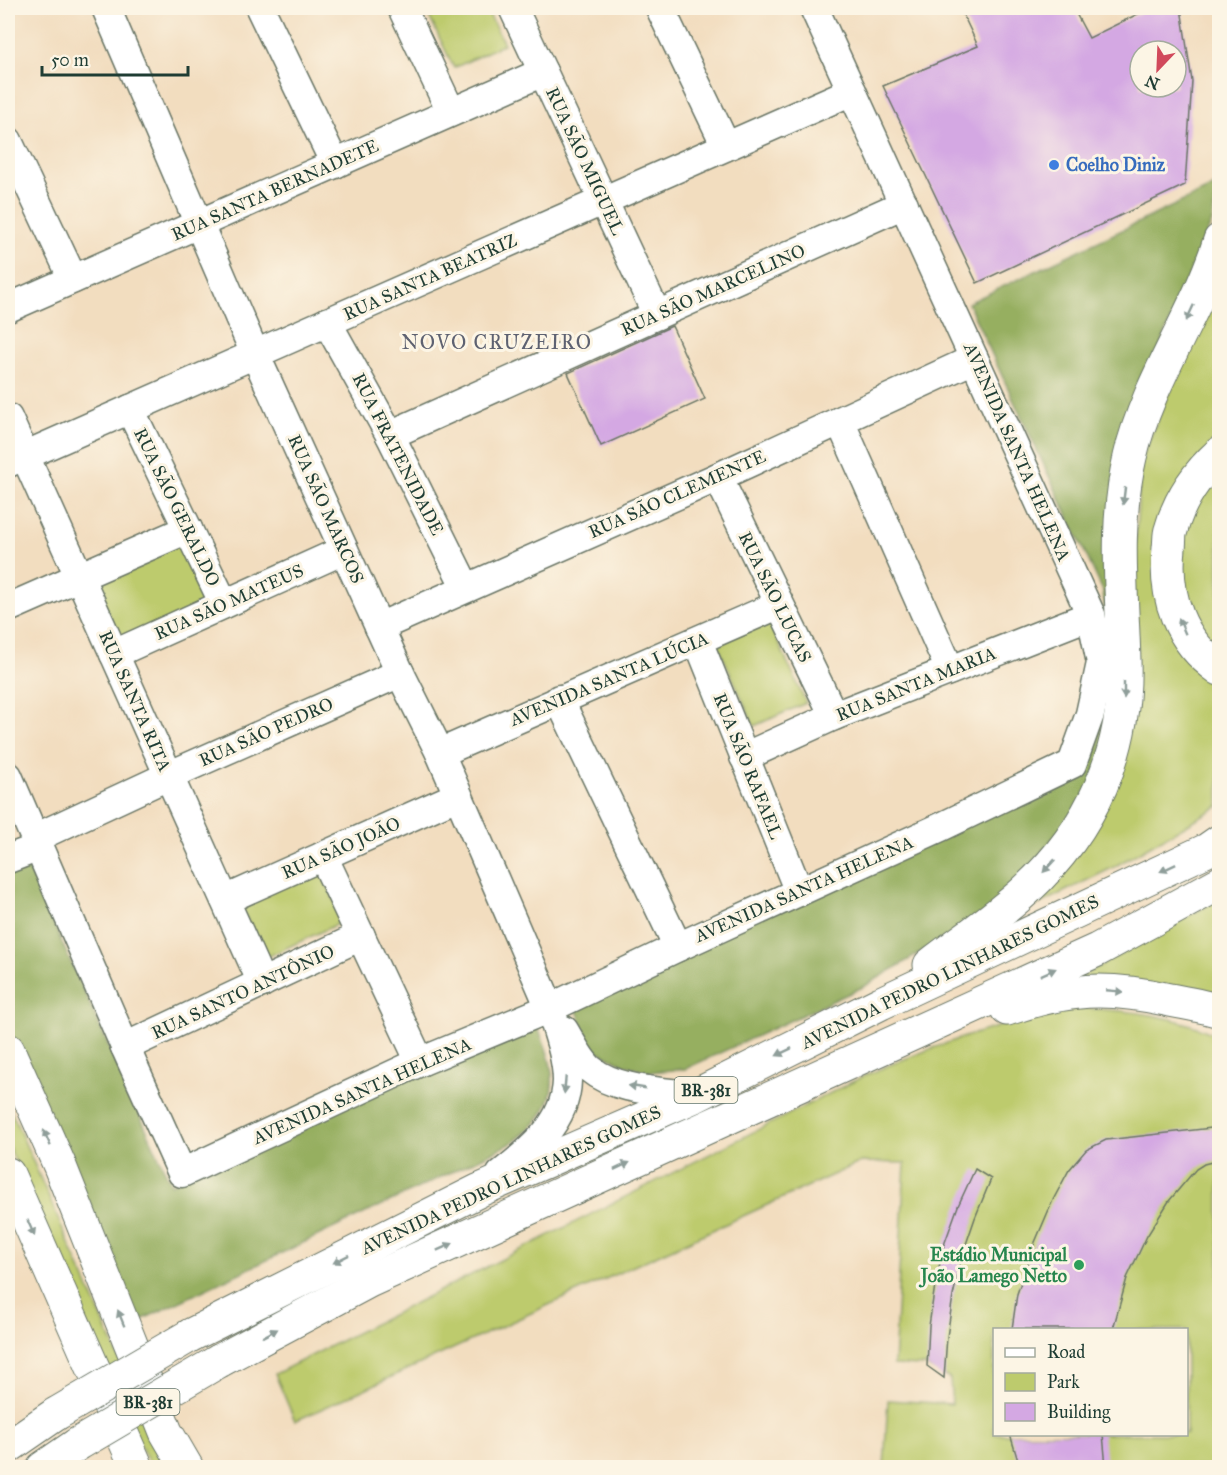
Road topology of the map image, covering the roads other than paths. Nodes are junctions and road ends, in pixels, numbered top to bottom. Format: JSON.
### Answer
{"nodes":[{"id":1,"x":106,"y":8,"type":"edge"},
{"id":2,"x":260,"y":8,"type":"edge"},
{"id":3,"x":402,"y":8,"type":"edge"},
{"id":4,"x":513,"y":8,"type":"edge"},
{"id":5,"x":660,"y":8,"type":"edge"},
{"id":6,"x":814,"y":8,"type":"edge"},
{"id":7,"x":543,"y":72,"type":"junction"},
{"id":8,"x":852,"y":91,"type":"junction"},
{"id":9,"x":451,"y":112,"type":"junction"},
{"id":10,"x":726,"y":146,"type":"junction"},
{"id":11,"x":9,"y":149,"type":"edge"},
{"id":12,"x":335,"y":164,"type":"junction"},
{"id":13,"x":604,"y":200,"type":"junction"},
{"id":14,"x":904,"y":204,"type":"junction"},
{"id":15,"x":199,"y":224,"type":"junction"},
{"id":16,"x":1220,"y":240,"type":"edge"},
{"id":17,"x":73,"y":279,"type":"junction"},
{"id":18,"x":8,"y":308,"type":"edge"},
{"id":19,"x":657,"y":315,"type":"junction"},
{"id":20,"x":327,"y":322,"type":"junction"},
{"id":21,"x":255,"y":354,"type":"junction"},
{"id":22,"x":974,"y":359,"type":"junction"},
{"id":23,"x":130,"y":409,"type":"junction"},
{"id":24,"x":8,"y":418,"type":"edge"},
{"id":25,"x":840,"y":421,"type":"junction"},
{"id":26,"x":390,"y":435,"type":"junction"},
{"id":27,"x":1220,"y":453,"type":"edge"},
{"id":28,"x":16,"y":459,"type":"edge"},
{"id":29,"x":718,"y":477,"type":"junction"},
{"id":30,"x":188,"y":529,"type":"junction"},
{"id":31,"x":344,"y":550,"type":"junction"},
{"id":32,"x":79,"y":576,"type":"junction"},
{"id":33,"x":466,"y":588,"type":"junction"},
{"id":34,"x":224,"y":604,"type":"junction"},
{"id":35,"x":778,"y":605,"type":"junction"},
{"id":36,"x":8,"y":608,"type":"edge"},
{"id":37,"x":1091,"y":615,"type":"junction"},
{"id":38,"x":379,"y":627,"type":"junction"},
{"id":39,"x":698,"y":641,"type":"junction"},
{"id":40,"x":114,"y":654,"type":"junction"},
{"id":41,"x":1220,"y":669,"type":"edge"},
{"id":42,"x":950,"y":670,"type":"junction"},
{"id":43,"x":400,"y":673,"type":"junction"},
{"id":44,"x":559,"y":699,"type":"junction"},
{"id":45,"x":834,"y":716,"type":"junction"},
{"id":46,"x":440,"y":753,"type":"junction"},
{"id":47,"x":744,"y":757,"type":"junction"},
{"id":48,"x":8,"y":776,"type":"edge"},
{"id":49,"x":168,"y":776,"type":"junction"},
{"id":50,"x":457,"y":796,"type":"junction"},
{"id":51,"x":1220,"y":841,"type":"edge"},
{"id":52,"x":37,"y":843,"type":"junction"},
{"id":53,"x":322,"y":856,"type":"junction"},
{"id":54,"x":8,"y":859,"type":"edge"},
{"id":55,"x":1220,"y":884,"type":"edge"},
{"id":56,"x":799,"y":892,"type":"junction"},
{"id":57,"x":225,"y":900,"type":"junction"},
{"id":58,"x":361,"y":936,"type":"junction"},
{"id":59,"x":678,"y":947,"type":"junction"},
{"id":60,"x":262,"y":983,"type":"junction"},
{"id":61,"x":881,"y":1004,"type":"junction"},
{"id":62,"x":550,"y":1008,"type":"junction"},
{"id":63,"x":1220,"y":1011,"type":"edge"},
{"id":64,"x":125,"y":1047,"type":"junction"},
{"id":65,"x":8,"y":1050,"type":"edge"},
{"id":66,"x":420,"y":1062,"type":"junction"},
{"id":67,"x":837,"y":1067,"type":"junction"},
{"id":68,"x":695,"y":1096,"type":"junction"},
{"id":69,"x":8,"y":1174,"type":"edge"},
{"id":70,"x":480,"y":1190,"type":"junction"},
{"id":71,"x":8,"y":1446,"type":"edge"},
{"id":72,"x":43,"y":1467,"type":"edge"},
{"id":73,"x":137,"y":1467,"type":"edge"},
{"id":74,"x":187,"y":1467,"type":"edge"}],
"edges":[{"from":1,"to":15,"type":"street","name":"RUA SÃO MARCOS"},
{"from":2,"to":12,"type":"street"},
{"from":3,"to":9,"type":"street"},
{"from":4,"to":7,"type":"street","name":"RUA SÃO MIGUEL"},
{"from":5,"to":10,"type":"street"},
{"from":6,"to":8,"type":"street","name":"AVENIDA SANTA HELENA"},
{"from":7,"to":9,"type":"street","name":"RUA SANTA BERNADETE"},
{"from":7,"to":13,"type":"street","name":"RUA SÃO MIGUEL"},
{"from":8,"to":10,"type":"street","name":"RUA SANTA BEATRIZ"},
{"from":8,"to":14,"type":"street","name":"AVENIDA SANTA HELENA"},
{"from":9,"to":12,"type":"street","name":"RUA SANTA BERNADETE"},
{"from":10,"to":13,"type":"street","name":"RUA SANTA BEATRIZ"},
{"from":11,"to":17,"type":"street"},
{"from":12,"to":15,"type":"street","name":"RUA SANTA BERNADETE"},
{"from":13,"to":19,"type":"street","name":"RUA SÃO MIGUEL"},
{"from":13,"to":20,"type":"street","name":"RUA SANTA BEATRIZ"},
{"from":14,"to":19,"type":"street","name":"RUA SÃO MARCELINO"},
{"from":14,"to":22,"type":"street","name":"AVENIDA SANTA HELENA"},
{"from":15,"to":17,"type":"street","name":"RUA SANTA BERNADETE"},
{"from":15,"to":21,"type":"street","name":"RUA SÃO MARCOS"},
{"from":16,"to":61,"type":"main road","one_way":true},
{"from":17,"to":18,"type":"street","name":"RUA SANTA BERNADETE"},
{"from":19,"to":26,"type":"street","name":"RUA SÃO MARCELINO"},
{"from":20,"to":21,"type":"street","name":"RUA SANTA BEATRIZ"},
{"from":20,"to":26,"type":"street","name":"RUA FRATENIDADE"},
{"from":21,"to":23,"type":"street","name":"RUA SANTA BEATRIZ"},
{"from":21,"to":31,"type":"street","name":"RUA SÃO MARCOS"},
{"from":22,"to":25,"type":"street","name":"RUA SÃO CLEMENTE"},
{"from":22,"to":37,"type":"street","name":"AVENIDA SANTA HELENA"},
{"from":23,"to":28,"type":"street","name":"RUA SANTA BEATRIZ"},
{"from":23,"to":30,"type":"street","name":"RUA SÃO GERALDO"},
{"from":24,"to":28,"type":"street","name":"RUA SANTA RITA"},
{"from":25,"to":29,"type":"street","name":"RUA SÃO CLEMENTE"},
{"from":25,"to":42,"type":"street"},
{"from":26,"to":33,"type":"street","name":"RUA FRATENIDADE"},
{"from":41,"to":27,"type":"main road","one_way":true},
{"from":28,"to":32,"type":"street","name":"RUA SANTA RITA"},
{"from":29,"to":33,"type":"street","name":"RUA SÃO CLEMENTE"},
{"from":29,"to":35,"type":"street","name":"RUA SÃO LUCAS"},
{"from":30,"to":32,"type":"street"},
{"from":30,"to":34,"type":"street","name":"RUA SÃO GERALDO"},
{"from":31,"to":34,"type":"street","name":"RUA SÃO MATEUS"},
{"from":31,"to":38,"type":"street","name":"RUA SÃO MARCOS"},
{"from":32,"to":36,"type":"street"},
{"from":32,"to":40,"type":"street","name":"RUA SANTA RITA"},
{"from":33,"to":38,"type":"street","name":"RUA SÃO CLEMENTE"},
{"from":34,"to":40,"type":"street","name":"RUA SÃO MATEUS"},
{"from":35,"to":39,"type":"street","name":"AVENIDA SANTA LÚCIA"},
{"from":35,"to":45,"type":"street","name":"RUA SÃO LUCAS"},
{"from":37,"to":42,"type":"street","name":"RUA SANTA MARIA"},
{"from":37,"to":56,"type":"street","name":"AVENIDA SANTA HELENA"},
{"from":38,"to":43,"type":"street","name":"RUA SÃO MARCOS"},
{"from":39,"to":44,"type":"street","name":"AVENIDA SANTA LÚCIA"},
{"from":39,"to":47,"type":"street","name":"RUA SÃO RAFAEL"},
{"from":40,"to":49,"type":"street","name":"RUA SANTA RITA"},
{"from":42,"to":45,"type":"street","name":"RUA SANTA MARIA"},
{"from":43,"to":46,"type":"street","name":"RUA SÃO MARCOS"},
{"from":43,"to":49,"type":"street","name":"RUA SÃO PEDRO"},
{"from":44,"to":46,"type":"street","name":"AVENIDA SANTA LÚCIA"},
{"from":44,"to":59,"type":"street"},
{"from":45,"to":47,"type":"street","name":"RUA SANTA MARIA"},
{"from":46,"to":50,"type":"street","name":"RUA SÃO MARCOS"},
{"from":47,"to":56,"type":"street","name":"RUA SÃO RAFAEL"},
{"from":48,"to":52,"type":"street","name":"AVENIDA SANTA HELENA"},
{"from":49,"to":52,"type":"street","name":"RUA SÃO PEDRO"},
{"from":49,"to":57,"type":"street","name":"RUA SANTA RITA"},
{"from":50,"to":53,"type":"street","name":"RUA SÃO JOÃO"},
{"from":50,"to":62,"type":"street","name":"RUA SÃO MARCOS"},
{"from":51,"to":61,"type":"main road","name":"AVENIDA PEDRO LINHARES GOMES","number":"BR-381","one_way":true},
{"from":52,"to":54,"type":"street","name":"RUA SÃO PEDRO"},
{"from":52,"to":64,"type":"street","name":"AVENIDA SANTA HELENA"},
{"from":53,"to":57,"type":"street","name":"RUA SÃO JOÃO"},
{"from":53,"to":58,"type":"street"},
{"from":67,"to":55,"type":"main road","name":"AVENIDA PEDRO LINHARES GOMES","number":"BR-381","one_way":true},
{"from":56,"to":59,"type":"street","name":"AVENIDA SANTA HELENA"},
{"from":57,"to":60,"type":"street","name":"RUA SANTA RITA"},
{"from":58,"to":60,"type":"street","name":"RUA SANTO ANTÔNIO"},
{"from":58,"to":66,"type":"street"},
{"from":59,"to":62,"type":"street","name":"AVENIDA SANTA HELENA"},
{"from":60,"to":64,"type":"street","name":"RUA SANTO ANTÔNIO"},
{"from":61,"to":68,"type":"main road","name":"AVENIDA PEDRO LINHARES GOMES","number":"BR-381","one_way":true},
{"from":62,"to":66,"type":"street","name":"AVENIDA SANTA HELENA"},
{"from":68,"to":62,"type":"street","one_way":true},
{"from":62,"to":70,"type":"street","one_way":true},
{"from":67,"to":63,"type":"main road","one_way":true},
{"from":64,"to":66,"type":"street","name":"AVENIDA SANTA HELENA"},
{"from":74,"to":65,"type":"main road","one_way":true},
{"from":72,"to":67,"type":"main road","name":"AVENIDA PEDRO LINHARES GOMES","number":"BR-381","one_way":true,"bridge":true},
{"from":68,"to":70,"type":"main road","name":"AVENIDA PEDRO LINHARES GOMES","number":"BR-381"},
{"from":69,"to":73,"type":"main road","one_way":true},
{"from":70,"to":71,"type":"main road","name":"AVENIDA PEDRO LINHARES GOMES","number":"BR-381","one_way":true,"bridge":true}]}
